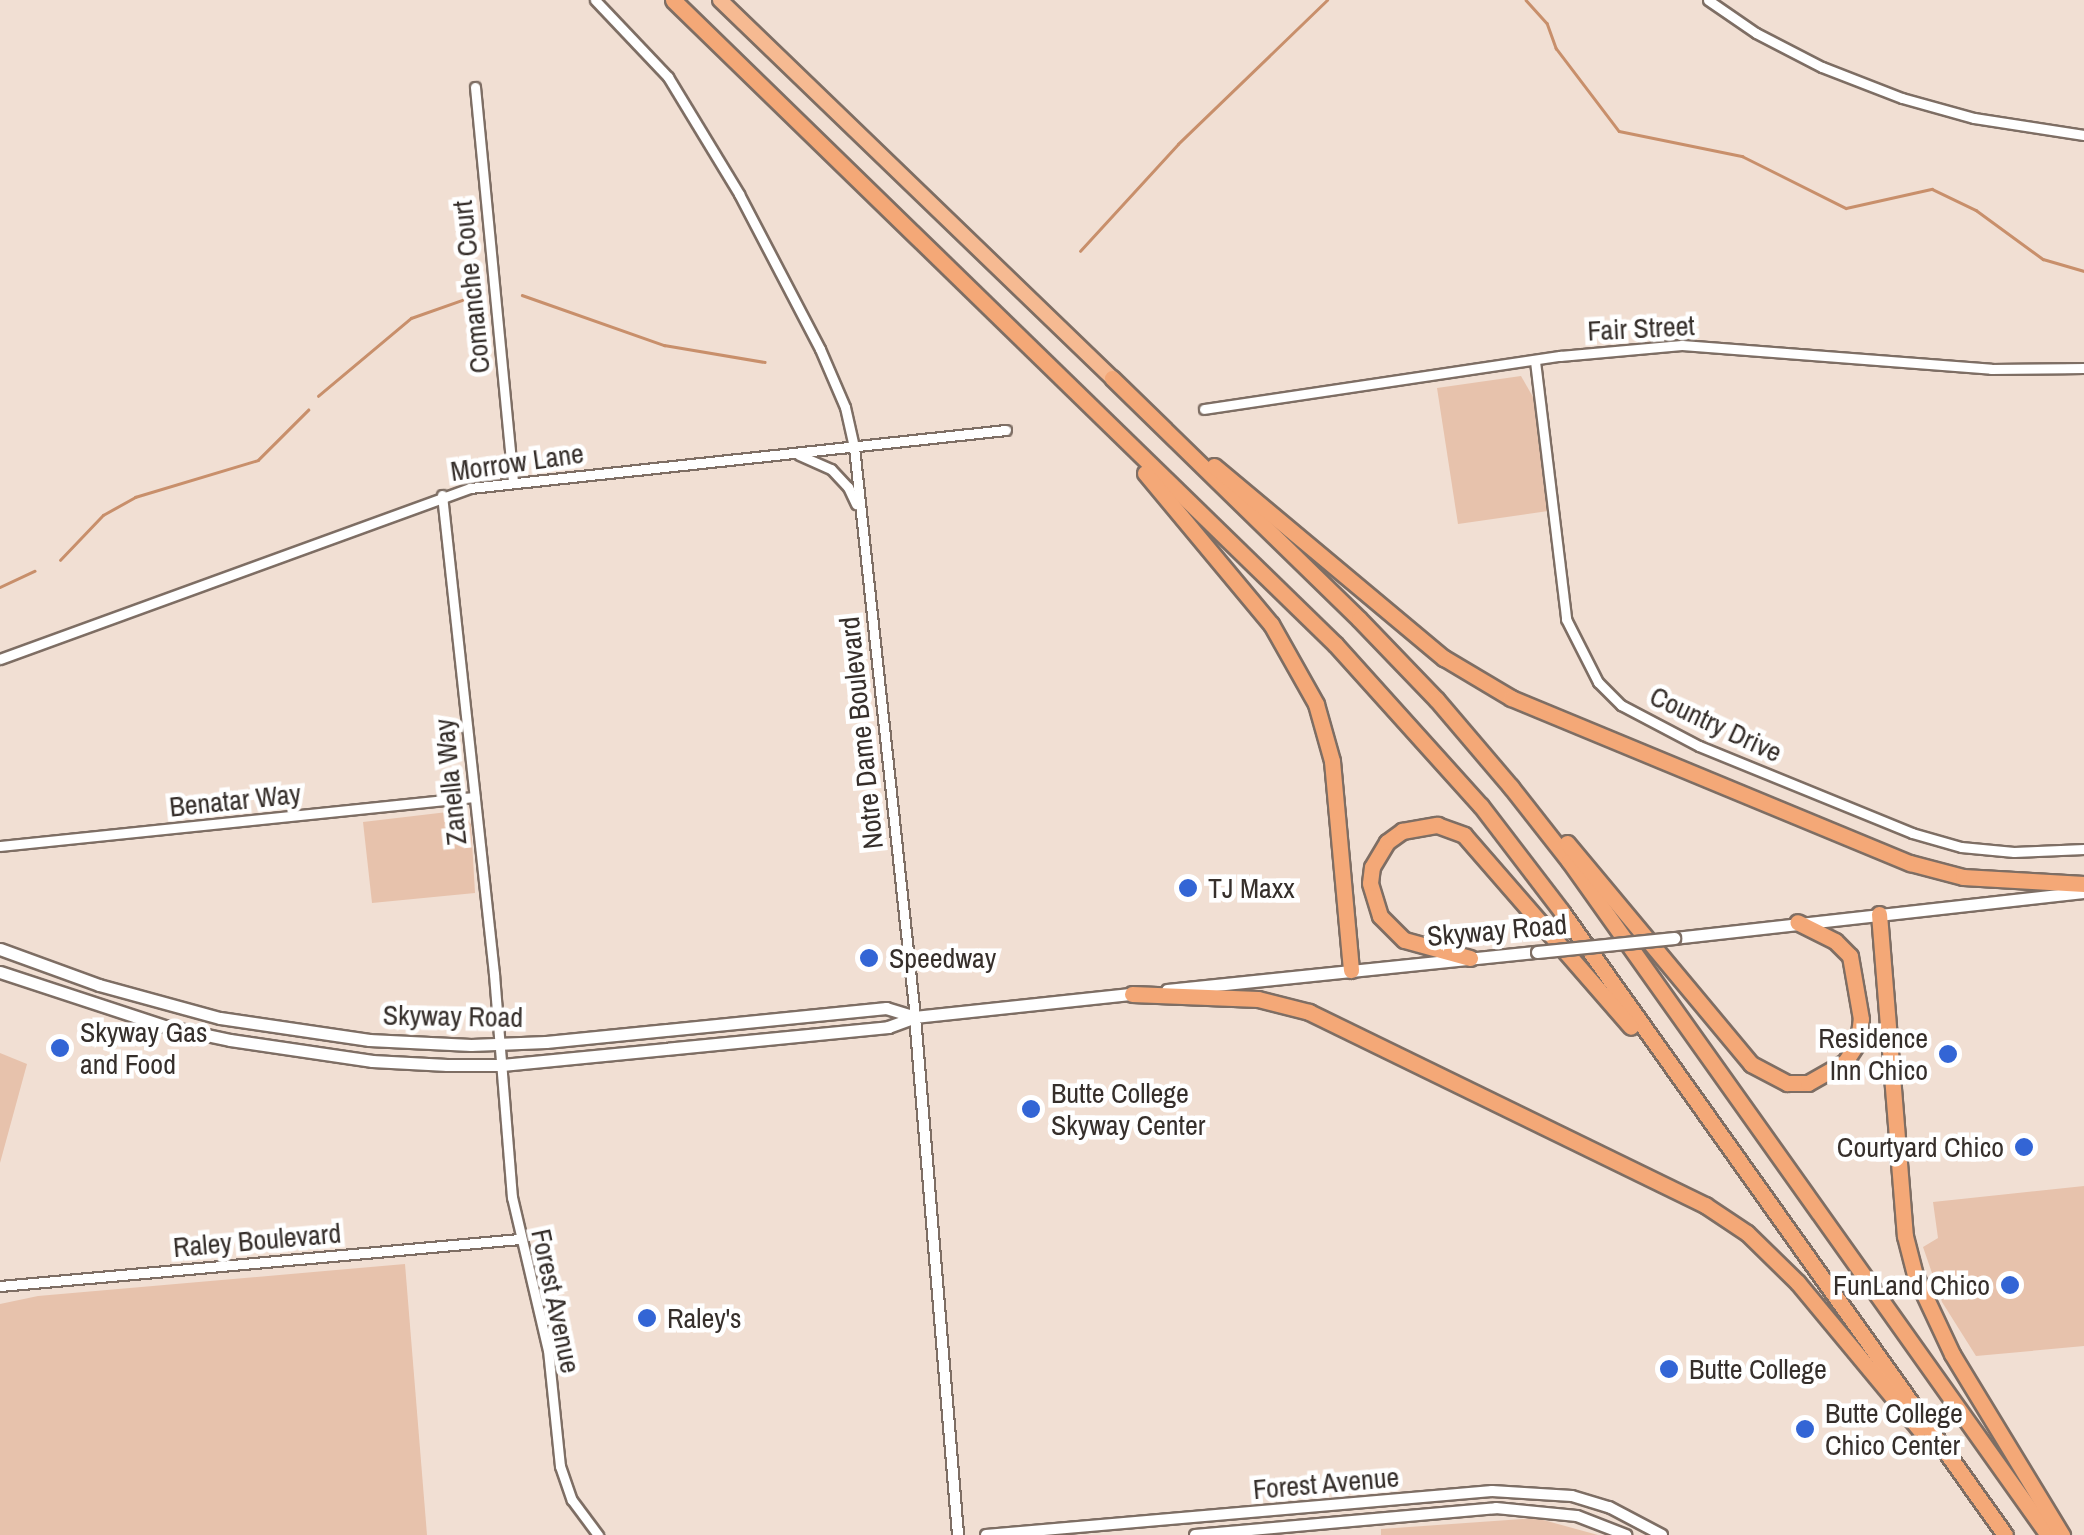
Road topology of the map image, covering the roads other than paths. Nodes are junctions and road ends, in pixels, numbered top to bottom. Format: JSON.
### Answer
{"nodes":[{"id":1,"x":595,"y":0,"type":"edge"},
{"id":2,"x":673,"y":0,"type":"edge"},
{"id":3,"x":720,"y":0,"type":"edge"},
{"id":4,"x":1708,"y":0,"type":"edge"},
{"id":5,"x":474,"y":87,"type":"dead end"},
{"id":6,"x":2084,"y":136,"type":"edge"},
{"id":7,"x":1535,"y":361,"type":"junction"},
{"id":8,"x":2084,"y":368,"type":"edge"},
{"id":9,"x":1112,"y":378,"type":"joint"},
{"id":10,"x":1091,"y":409,"type":"junction"},
{"id":11,"x":1144,"y":409,"type":"junction"},
{"id":12,"x":1204,"y":409,"type":"dead end"},
{"id":13,"x":1006,"y":430,"type":"dead end"},
{"id":14,"x":854,"y":447,"type":"junction"},
{"id":15,"x":792,"y":453,"type":"junction"},
{"id":16,"x":513,"y":482,"type":"junction"},
{"id":17,"x":442,"y":495,"type":"junction"},
{"id":18,"x":860,"y":516,"type":"junction"},
{"id":19,"x":0,"y":659,"type":"edge"},
{"id":20,"x":1511,"y":787,"type":"junction"},
{"id":21,"x":474,"y":797,"type":"junction"},
{"id":22,"x":0,"y":846,"type":"edge"},
{"id":23,"x":2084,"y":849,"type":"edge"},
{"id":24,"x":2084,"y":888,"type":"edge"},
{"id":25,"x":1878,"y":914,"type":"junction"},
{"id":26,"x":1797,"y":922,"type":"junction"},
{"id":27,"x":0,"y":949,"type":"edge"},
{"id":28,"x":1470,"y":958,"type":"junction"},
{"id":29,"x":1351,"y":970,"type":"junction"},
{"id":30,"x":0,"y":972,"type":"edge"},
{"id":31,"x":1132,"y":994,"type":"junction"},
{"id":32,"x":915,"y":1017,"type":"junction"},
{"id":33,"x":501,"y":1044,"type":"junction"},
{"id":34,"x":502,"y":1065,"type":"junction"},
{"id":35,"x":1699,"y":1107,"type":"junction"},
{"id":36,"x":519,"y":1238,"type":"junction"},
{"id":37,"x":0,"y":1286,"type":"edge"},
{"id":38,"x":1975,"y":1493,"type":"junction"},
{"id":39,"x":1228,"y":1514,"type":"junction"},
{"id":40,"x":1230,"y":1534,"type":"edge"},
{"id":41,"x":598,"y":1535,"type":"edge"},
{"id":42,"x":958,"y":1535,"type":"edge"},
{"id":43,"x":986,"y":1535,"type":"edge"},
{"id":44,"x":1195,"y":1535,"type":"edge"},
{"id":45,"x":1626,"y":1535,"type":"edge"},
{"id":46,"x":1662,"y":1535,"type":"edge"},
{"id":47,"x":2004,"y":1535,"type":"edge"},
{"id":48,"x":2048,"y":1535,"type":"edge"},
{"id":49,"x":2062,"y":1535,"type":"edge"}],
"edges":[{"from":1,"to":14,"type":"street","name":"Notre Dame Boulevard"},
{"from":2,"to":10,"type":"highway"},
{"from":3,"to":9,"type":"highway"},
{"from":4,"to":6,"type":"street"},
{"from":5,"to":16,"type":"street","name":"Comanche Court"},
{"from":7,"to":8,"type":"street","name":"Fair Street"},
{"from":7,"to":12,"type":"street","name":"Fair Street"},
{"from":7,"to":23,"type":"street","name":"Country Drive"},
{"from":9,"to":11,"type":"highway"},
{"from":10,"to":29,"type":"highway"},
{"from":10,"to":35,"type":"highway"},
{"from":11,"to":20,"type":"highway"},
{"from":11,"to":24,"type":"highway"},
{"from":13,"to":14,"type":"street","name":"Morrow Lane"},
{"from":14,"to":15,"type":"street","name":"Morrow Lane"},
{"from":14,"to":18,"type":"street","name":"Notre Dame Boulevard"},
{"from":15,"to":16,"type":"street","name":"Morrow Lane"},
{"from":15,"to":18,"type":"street"},
{"from":16,"to":17,"type":"street","name":"Morrow Lane"},
{"from":17,"to":19,"type":"street","name":"Morrow Lane"},
{"from":17,"to":21,"type":"street","name":"Zanella Way"},
{"from":18,"to":32,"type":"street","name":"Notre Dame Boulevard"},
{"from":20,"to":26,"type":"highway"},
{"from":20,"to":48,"type":"highway"},
{"from":21,"to":22,"type":"street","name":"Benatar Way"},
{"from":21,"to":33,"type":"street","name":"Zanella Way"},
{"from":24,"to":25,"type":"main road","name":"Skyway Road"},
{"from":25,"to":26,"type":"main road","name":"Skyway Road"},
{"from":25,"to":49,"type":"highway"},
{"from":26,"to":28,"type":"main road","name":"Skyway Road","bridge":true},
{"from":27,"to":33,"type":"main road","name":"Skyway Road"},
{"from":28,"to":29,"type":"main road","name":"Skyway Road"},
{"from":28,"to":35,"type":"highway"},
{"from":29,"to":31,"type":"main road","name":"Skyway Road"},
{"from":30,"to":34,"type":"main road","name":"Skyway Road"},
{"from":31,"to":32,"type":"main road","name":"Skyway Road"},
{"from":31,"to":38,"type":"highway"},
{"from":32,"to":33,"type":"main road","name":"Skyway Road"},
{"from":32,"to":34,"type":"main road","name":"Skyway Road"},
{"from":32,"to":42,"type":"street","name":"Notre Dame Boulevard"},
{"from":33,"to":34,"type":"street","name":"Zanella Way"},
{"from":34,"to":36,"type":"street","name":"Forest Avenue"},
{"from":35,"to":38,"type":"highway"},
{"from":36,"to":37,"type":"street","name":"Raley Boulevard"},
{"from":36,"to":41,"type":"street","name":"Forest Avenue"},
{"from":38,"to":47,"type":"highway"},
{"from":39,"to":40,"type":"street"},
{"from":39,"to":43,"type":"street","name":"Forest Avenue"},
{"from":39,"to":46,"type":"street","name":"Forest Avenue"},
{"from":40,"to":44,"type":"street","name":"Forest Avenue"},
{"from":40,"to":45,"type":"street","name":"Forest Avenue"}]}
